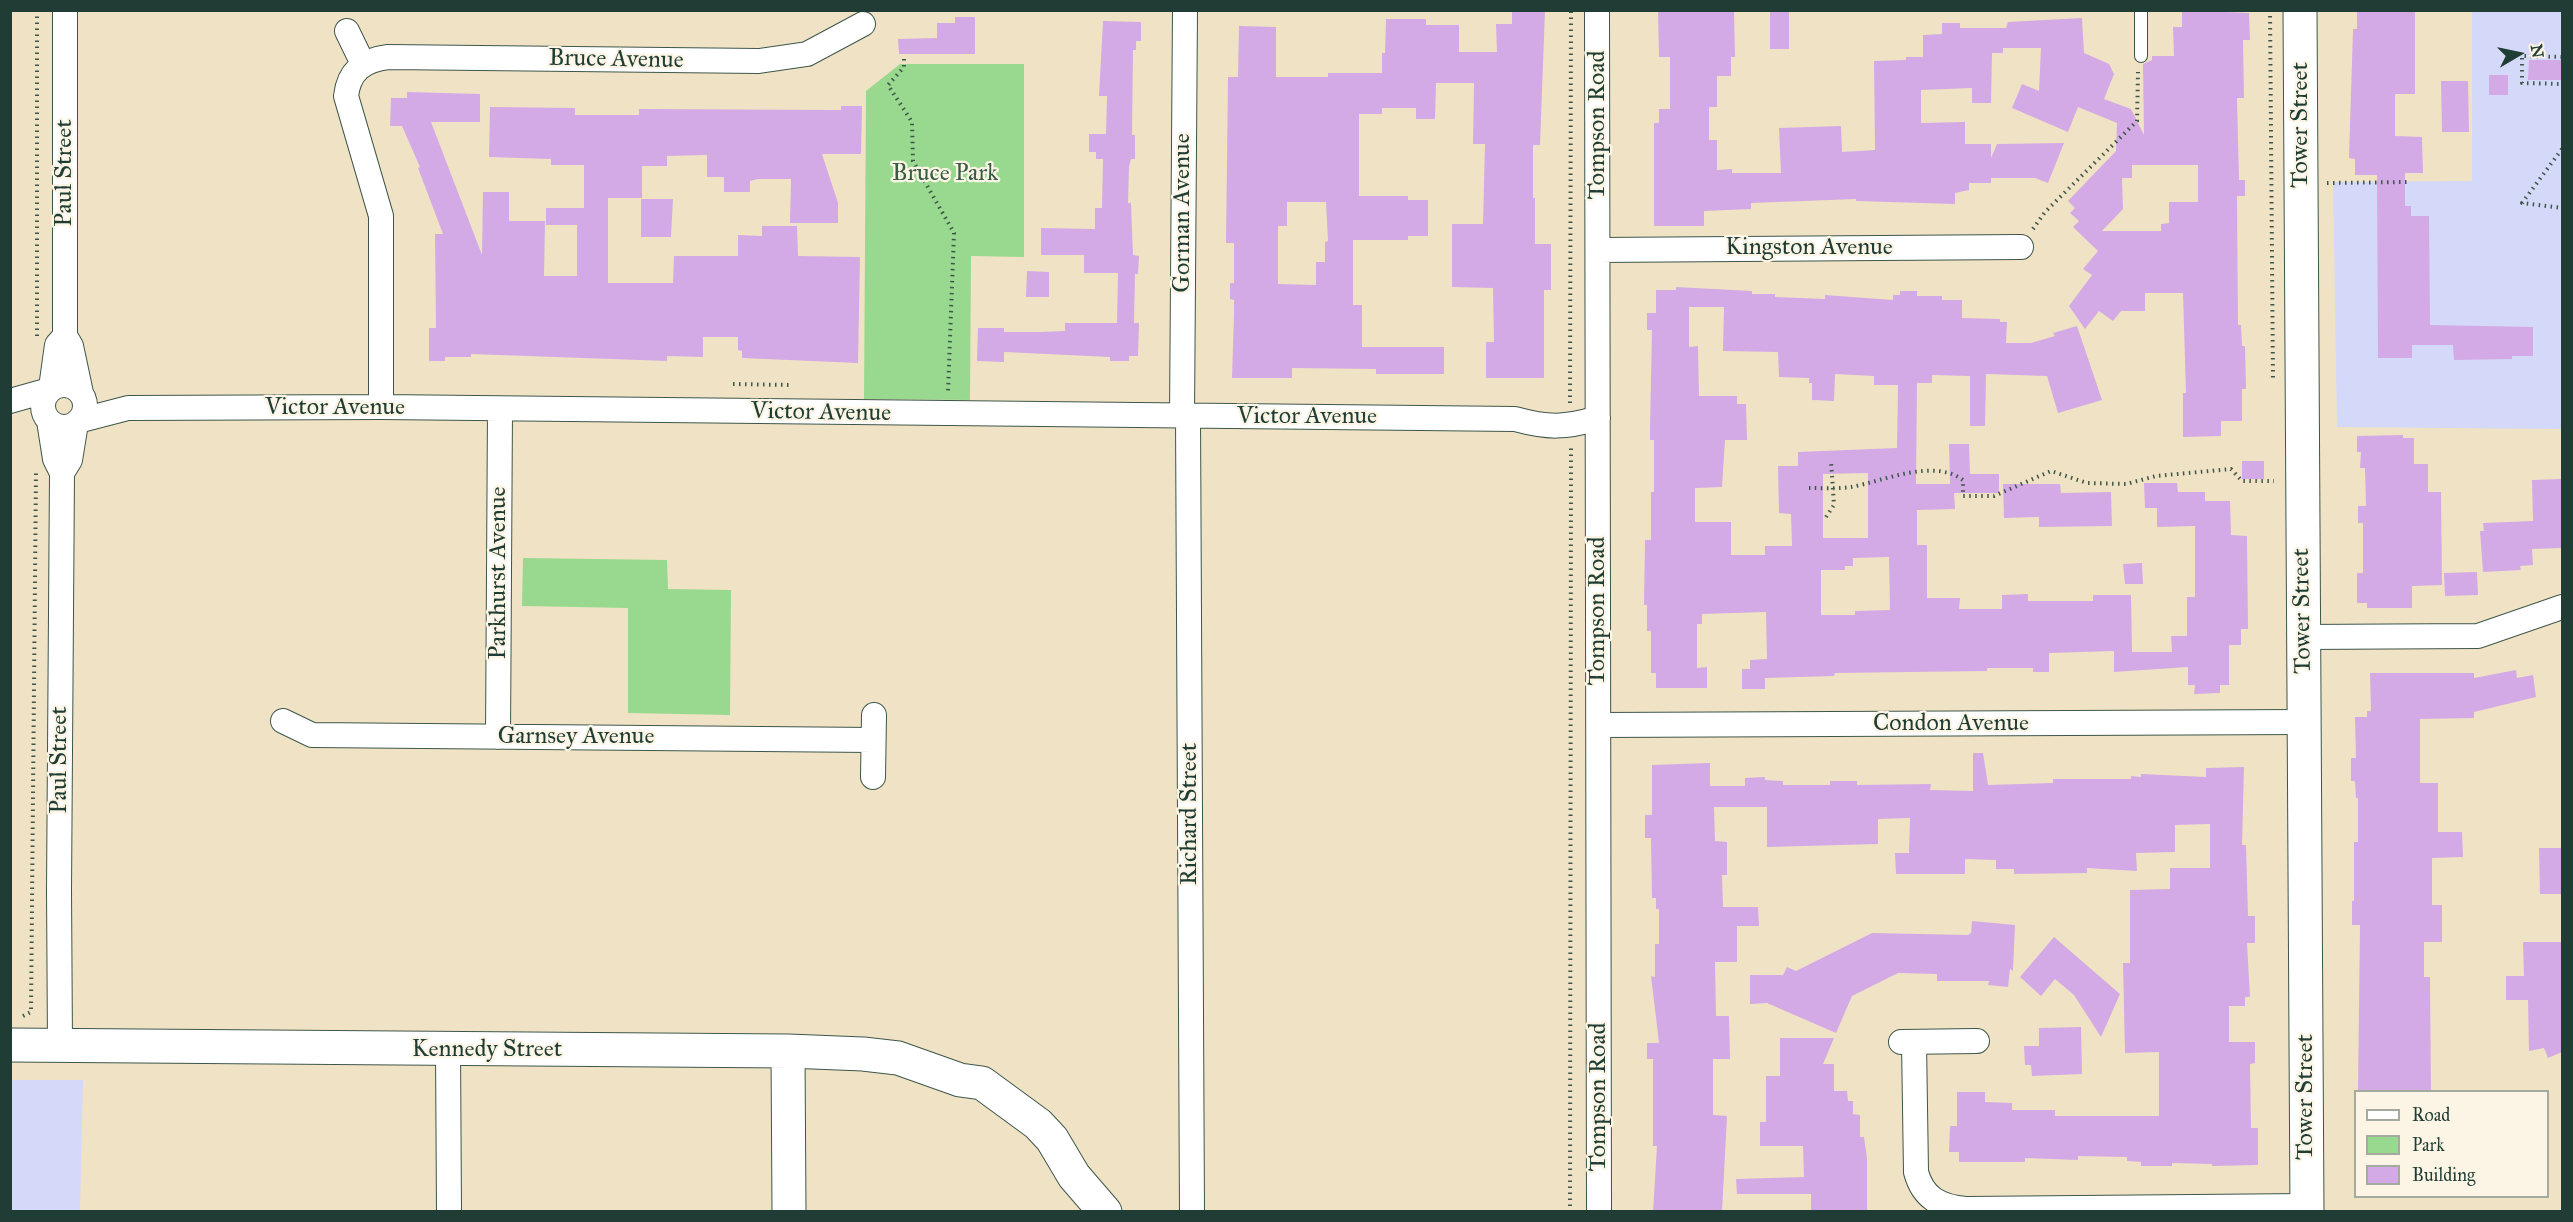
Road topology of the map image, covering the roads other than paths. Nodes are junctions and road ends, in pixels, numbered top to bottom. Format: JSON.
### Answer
{"nodes":[{"id":1,"x":65,"y":10,"type":"edge"},
{"id":2,"x":1185,"y":10,"type":"edge"},
{"id":3,"x":1597,"y":10,"type":"edge"},
{"id":4,"x":2141,"y":10,"type":"edge"},
{"id":5,"x":2300,"y":10,"type":"edge"},
{"id":6,"x":862,"y":24,"type":"dead end"},
{"id":7,"x":347,"y":31,"type":"dead end"},
{"id":8,"x":2140,"y":56,"type":"road end"},
{"id":9,"x":363,"y":64,"type":"junction"},
{"id":10,"x":2021,"y":247,"type":"road end"},
{"id":11,"x":1598,"y":250,"type":"junction"},
{"id":12,"x":65,"y":336,"type":"junction"},
{"id":13,"x":50,"y":389,"type":"junction"},
{"id":14,"x":81,"y":394,"type":"junction"},
{"id":15,"x":10,"y":401,"type":"edge"},
{"id":16,"x":381,"y":407,"type":"junction"},
{"id":17,"x":128,"y":408,"type":"junction"},
{"id":18,"x":500,"y":409,"type":"junction"},
{"id":19,"x":10,"y":411,"type":"edge"},
{"id":20,"x":1185,"y":416,"type":"junction"},
{"id":21,"x":1598,"y":418,"type":"junction"},
{"id":22,"x":48,"y":420,"type":"junction"},
{"id":23,"x":77,"y":422,"type":"junction"},
{"id":24,"x":62,"y":473,"type":"junction"},
{"id":25,"x":2562,"y":607,"type":"edge"},
{"id":26,"x":2303,"y":637,"type":"junction"},
{"id":27,"x":874,"y":715,"type":"dead end"},
{"id":28,"x":283,"y":721,"type":"dead end"},
{"id":29,"x":2304,"y":722,"type":"junction"},
{"id":30,"x":1599,"y":725,"type":"junction"},
{"id":31,"x":498,"y":737,"type":"junction"},
{"id":32,"x":873,"y":740,"type":"junction"},
{"id":33,"x":873,"y":777,"type":"dead end"},
{"id":34,"x":14,"y":1031,"type":"edge"},
{"id":35,"x":1977,"y":1041,"type":"dead end"},
{"id":36,"x":60,"y":1047,"type":"junction"},
{"id":37,"x":448,"y":1050,"type":"junction"},
{"id":38,"x":788,"y":1051,"type":"junction"},
{"id":39,"x":2307,"y":1209,"type":"edge"},
{"id":40,"x":449,"y":1212,"type":"edge"},
{"id":41,"x":789,"y":1212,"type":"edge"},
{"id":42,"x":1105,"y":1212,"type":"edge"},
{"id":43,"x":1192,"y":1212,"type":"edge"},
{"id":44,"x":1599,"y":1212,"type":"edge"}],
"edges":[{"from":1,"to":12,"type":"street","name":"Paul Street"},
{"from":2,"to":20,"type":"street","name":"Gorman Avenue"},
{"from":3,"to":11,"type":"street","name":"Tompson Road"},
{"from":4,"to":8,"type":"lane"},
{"from":5,"to":26,"type":"street","name":"Tower Street"},
{"from":6,"to":9,"type":"street","name":"Bruce Avenue"},
{"from":7,"to":9,"type":"street"},
{"from":9,"to":16,"type":"street"},
{"from":10,"to":11,"type":"street","name":"Kingston Avenue"},
{"from":11,"to":21,"type":"street","name":"Tompson Road"},
{"from":12,"to":13,"type":"street","name":"Paul Street"},
{"from":12,"to":14,"type":"street","name":"Paul Street"},
{"from":13,"to":14,"type":"street"},
{"from":13,"to":15,"type":"street"},
{"from":13,"to":22,"type":"street"},
{"from":14,"to":17,"type":"street","name":"Victor Avenue"},
{"from":14,"to":23,"type":"street"},
{"from":16,"to":17,"type":"street","name":"Victor Avenue"},
{"from":16,"to":18,"type":"street","name":"Victor Avenue"},
{"from":17,"to":23,"type":"street","name":"Victor Avenue"},
{"from":18,"to":20,"type":"street","name":"Victor Avenue"},
{"from":18,"to":31,"type":"street","name":"Parkhurst Avenue"},
{"from":19,"to":22,"type":"street"},
{"from":20,"to":21,"type":"street","name":"Victor Avenue"},
{"from":20,"to":43,"type":"street","name":"Richard Street"},
{"from":21,"to":30,"type":"street","name":"Tompson Road"},
{"from":22,"to":23,"type":"street"},
{"from":22,"to":24,"type":"street","name":"Paul Street"},
{"from":23,"to":24,"type":"street","name":"Paul Street"},
{"from":24,"to":36,"type":"street","name":"Paul Street"},
{"from":25,"to":26,"type":"street"},
{"from":26,"to":29,"type":"street","name":"Tower Street"},
{"from":27,"to":32,"type":"street"},
{"from":28,"to":31,"type":"street","name":"Garnsey Avenue"},
{"from":29,"to":30,"type":"street","name":"Condon Avenue"},
{"from":29,"to":39,"type":"street","name":"Tower Street"},
{"from":30,"to":44,"type":"street","name":"Tompson Road"},
{"from":31,"to":32,"type":"street","name":"Garnsey Avenue"},
{"from":32,"to":33,"type":"street"},
{"from":34,"to":36,"type":"street","name":"Kennedy Street"},
{"from":35,"to":39,"type":"street"},
{"from":36,"to":37,"type":"street","name":"Kennedy Street"},
{"from":37,"to":38,"type":"street","name":"Kennedy Street"},
{"from":37,"to":40,"type":"street"},
{"from":38,"to":41,"type":"street"},
{"from":38,"to":42,"type":"street","name":"Kennedy Street"}]}
